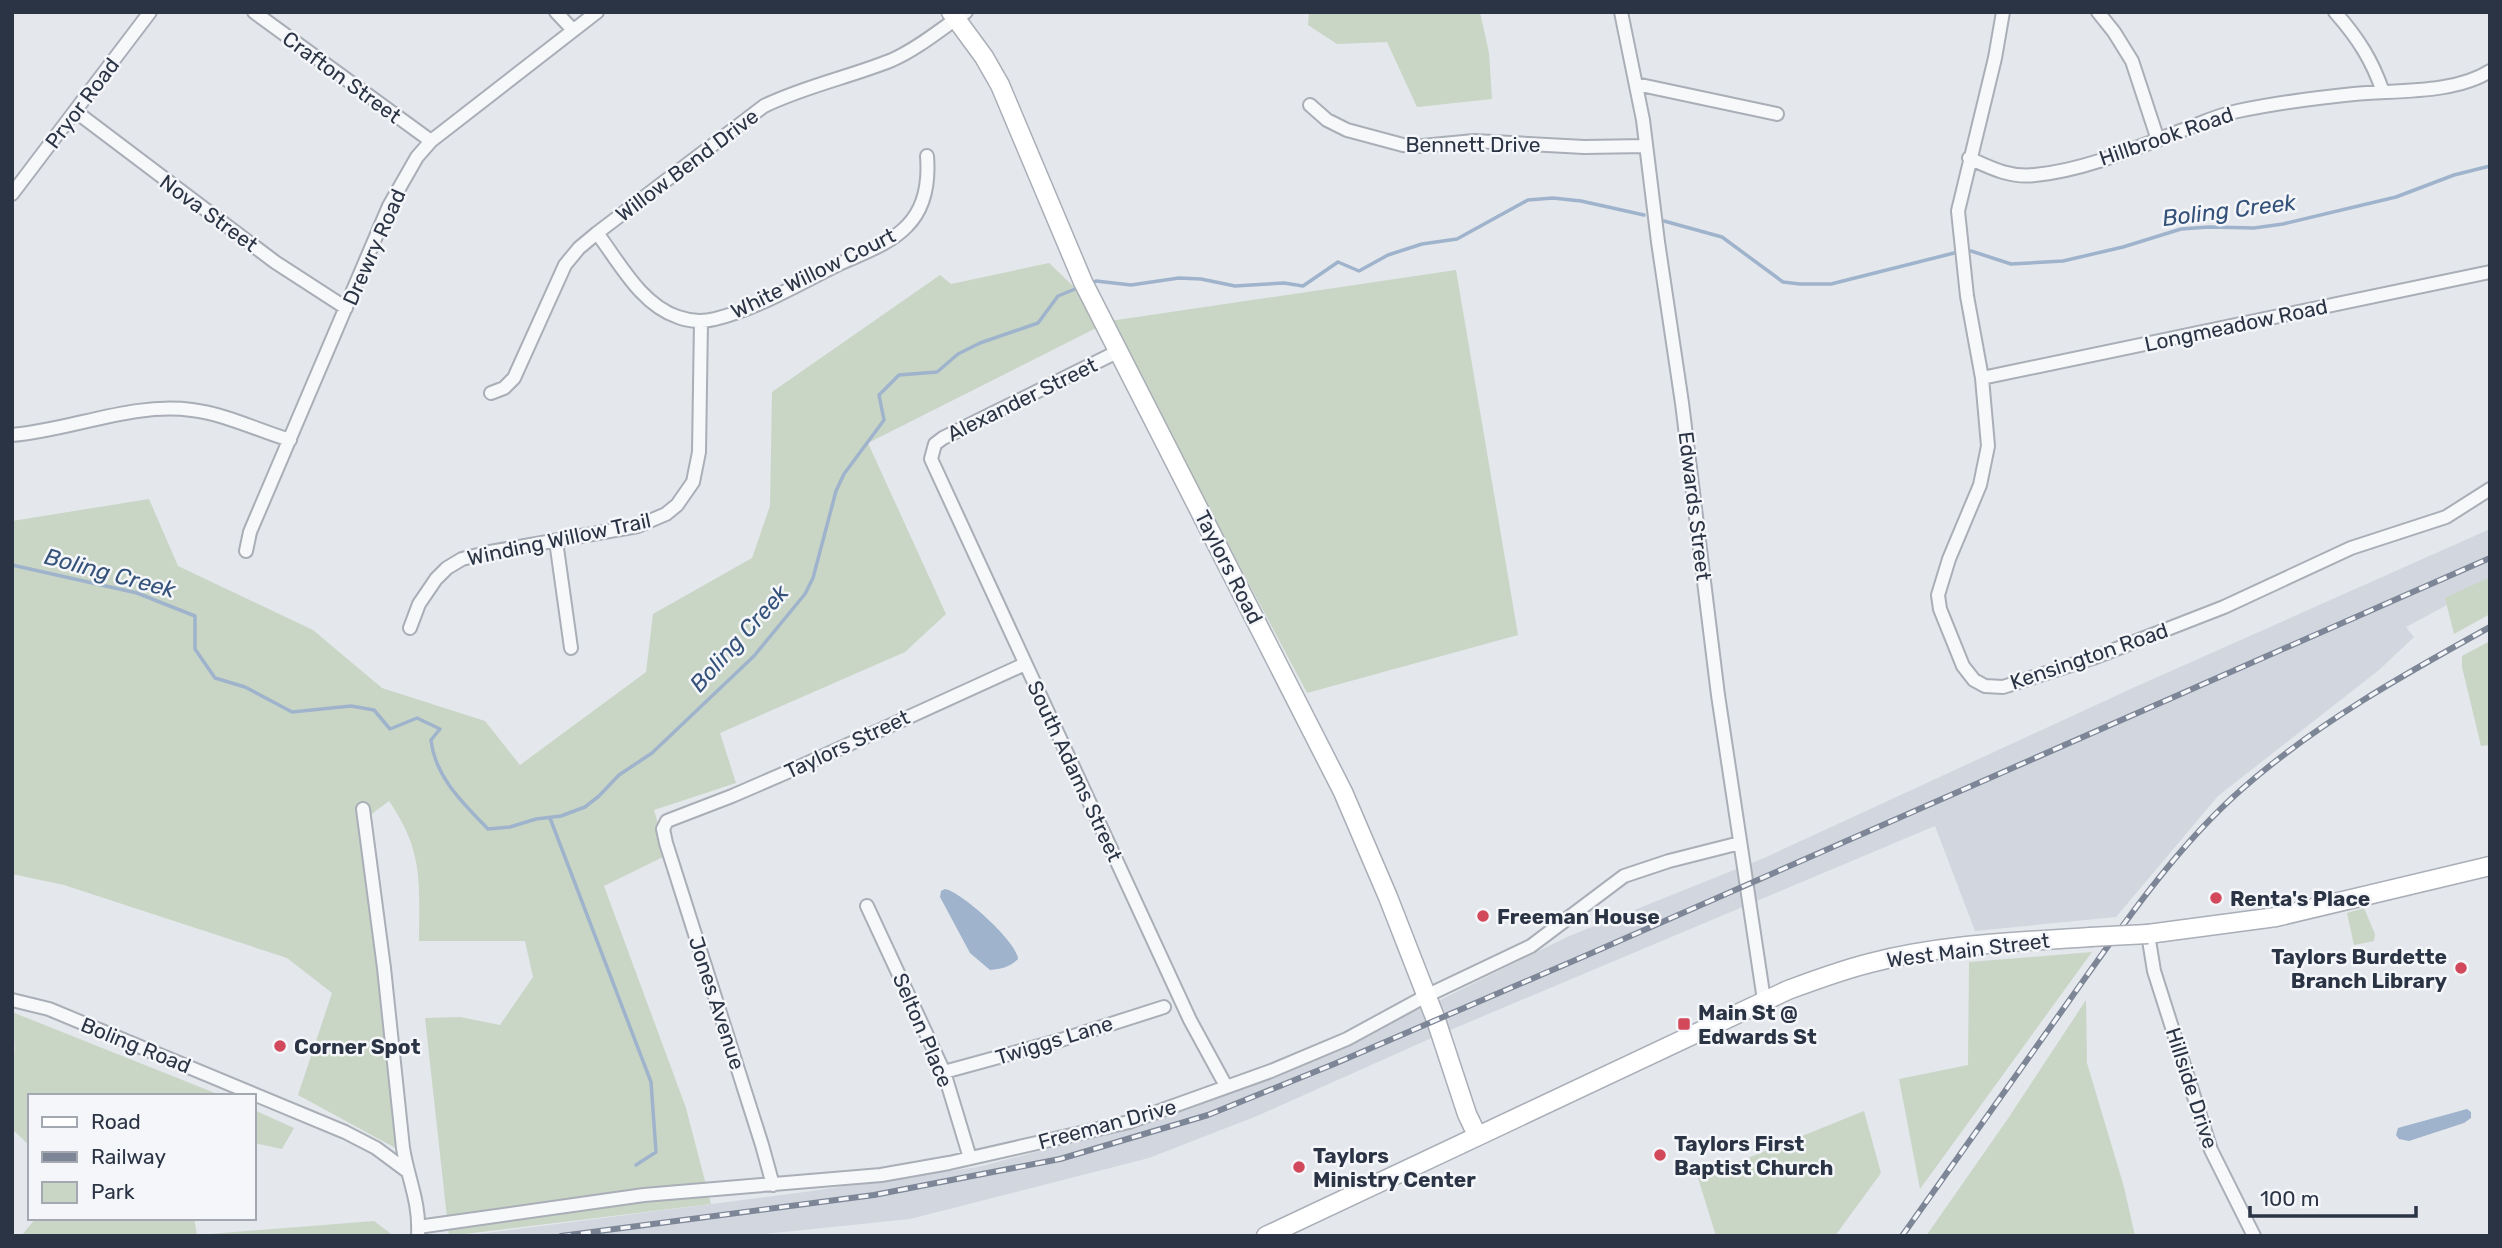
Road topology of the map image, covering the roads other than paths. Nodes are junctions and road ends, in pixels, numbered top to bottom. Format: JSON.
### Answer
{"nodes":[{"id":1,"x":150,"y":12,"type":"edge"},
{"id":2,"x":254,"y":12,"type":"edge"},
{"id":3,"x":556,"y":12,"type":"edge"},
{"id":4,"x":597,"y":12,"type":"edge"},
{"id":5,"x":1621,"y":12,"type":"edge"},
{"id":6,"x":2003,"y":12,"type":"edge"},
{"id":7,"x":2098,"y":12,"type":"edge"},
{"id":8,"x":2335,"y":12,"type":"edge"},
{"id":9,"x":958,"y":14,"type":"edge"},
{"id":10,"x":573,"y":30,"type":"junction"},
{"id":11,"x":2490,"y":71,"type":"edge"},
{"id":12,"x":1636,"y":84,"type":"junction"},
{"id":13,"x":2383,"y":92,"type":"junction"},
{"id":14,"x":1310,"y":105,"type":"dead end"},
{"id":15,"x":75,"y":111,"type":"junction"},
{"id":16,"x":1777,"y":114,"type":"dead end"},
{"id":17,"x":2158,"y":140,"type":"junction"},
{"id":18,"x":431,"y":141,"type":"junction"},
{"id":19,"x":1646,"y":146,"type":"junction"},
{"id":20,"x":927,"y":156,"type":"dead end"},
{"id":21,"x":1969,"y":158,"type":"junction"},
{"id":22,"x":12,"y":194,"type":"edge"},
{"id":23,"x":597,"y":233,"type":"junction"},
{"id":24,"x":2490,"y":272,"type":"edge"},
{"id":25,"x":346,"y":308,"type":"junction"},
{"id":26,"x":701,"y":321,"type":"junction"},
{"id":27,"x":1119,"y":351,"type":"junction"},
{"id":28,"x":1982,"y":378,"type":"junction"},
{"id":29,"x":491,"y":393,"type":"dead end"},
{"id":30,"x":12,"y":435,"type":"edge"},
{"id":31,"x":290,"y":440,"type":"junction"},
{"id":32,"x":931,"y":453,"type":"joint"},
{"id":33,"x":2490,"y":489,"type":"edge"},
{"id":34,"x":556,"y":541,"type":"junction"},
{"id":35,"x":246,"y":551,"type":"dead end"},
{"id":36,"x":410,"y":628,"type":"dead end"},
{"id":37,"x":571,"y":648,"type":"dead end"},
{"id":38,"x":1025,"y":664,"type":"junction"},
{"id":39,"x":363,"y":809,"type":"dead end"},
{"id":40,"x":667,"y":821,"type":"joint"},
{"id":41,"x":1740,"y":843,"type":"junction"},
{"id":42,"x":2490,"y":866,"type":"edge"},
{"id":43,"x":867,"y":906,"type":"dead end"},
{"id":44,"x":2148,"y":934,"type":"junction"},
{"id":45,"x":1426,"y":996,"type":"junction"},
{"id":46,"x":12,"y":1000,"type":"edge"},
{"id":47,"x":1765,"y":1000,"type":"junction"},
{"id":48,"x":1164,"y":1007,"type":"dead end"},
{"id":49,"x":944,"y":1072,"type":"junction"},
{"id":50,"x":1226,"y":1086,"type":"junction"},
{"id":51,"x":255,"y":1094,"type":"edge"},
{"id":52,"x":256,"y":1094,"type":"edge"},
{"id":53,"x":1477,"y":1135,"type":"junction"},
{"id":54,"x":970,"y":1158,"type":"junction"},
{"id":55,"x":407,"y":1171,"type":"junction"},
{"id":56,"x":773,"y":1185,"type":"junction"},
{"id":57,"x":418,"y":1231,"type":"edge"},
{"id":58,"x":1290,"y":1231,"type":"edge"},
{"id":59,"x":1266,"y":1236,"type":"edge"},
{"id":60,"x":2254,"y":1236,"type":"edge"}],
"edges":[{"from":1,"to":15,"type":"street","name":"Pryor Road"},
{"from":2,"to":18,"type":"street","name":"Crafton Street"},
{"from":3,"to":10,"type":"street"},
{"from":4,"to":10,"type":"street","name":"Drewry Road"},
{"from":5,"to":12,"type":"street","name":"Edwards Street"},
{"from":6,"to":21,"type":"street","name":"Kensington Road"},
{"from":7,"to":17,"type":"street"},
{"from":8,"to":13,"type":"street"},
{"from":9,"to":23,"type":"street","name":"Willow Bend Drive"},
{"from":9,"to":27,"type":"street","name":"Taylors Road"},
{"from":10,"to":18,"type":"street","name":"Drewry Road"},
{"from":11,"to":13,"type":"street","name":"Hillbrook Road"},
{"from":12,"to":16,"type":"street"},
{"from":12,"to":19,"type":"street","name":"Edwards Street"},
{"from":13,"to":17,"type":"street","name":"Hillbrook Road"},
{"from":14,"to":19,"type":"street","name":"Bennett Drive"},
{"from":15,"to":22,"type":"street","name":"Pryor Road"},
{"from":15,"to":25,"type":"street","name":"Nova Street"},
{"from":17,"to":21,"type":"street","name":"Hillbrook Road"},
{"from":18,"to":25,"type":"street","name":"Drewry Road"},
{"from":19,"to":41,"type":"street","name":"Edwards Street"},
{"from":20,"to":26,"type":"street","name":"White Willow Court"},
{"from":21,"to":28,"type":"street","name":"Kensington Road"},
{"from":23,"to":26,"type":"street","name":"White Willow Court"},
{"from":23,"to":29,"type":"street","name":"Willow Bend Drive"},
{"from":24,"to":28,"type":"street","name":"Longmeadow Road"},
{"from":25,"to":31,"type":"street","name":"Drewry Road"},
{"from":26,"to":34,"type":"street","name":"Winding Willow Trail"},
{"from":27,"to":32,"type":"street","name":"Alexander Street"},
{"from":27,"to":45,"type":"street","name":"Taylors Road"},
{"from":28,"to":33,"type":"street","name":"Kensington Road"},
{"from":30,"to":31,"type":"street"},
{"from":31,"to":35,"type":"street","name":"Drewry Road"},
{"from":32,"to":38,"type":"street","name":"South Adams Street"},
{"from":34,"to":36,"type":"street","name":"Winding Willow Trail"},
{"from":34,"to":37,"type":"street"},
{"from":38,"to":40,"type":"street","name":"Taylors Street"},
{"from":38,"to":50,"type":"street","name":"South Adams Street"},
{"from":39,"to":55,"type":"street"},
{"from":40,"to":56,"type":"street","name":"Jones Avenue"},
{"from":41,"to":45,"type":"street","name":"Freeman Drive"},
{"from":41,"to":47,"type":"street","name":"Edwards Street"},
{"from":42,"to":44,"type":"street","name":"West Main Street"},
{"from":43,"to":49,"type":"street","name":"Selton Place"},
{"from":44,"to":47,"type":"street","name":"West Main Street","bridge":true},
{"from":44,"to":60,"type":"street","name":"Hillside Drive"},
{"from":45,"to":50,"type":"street","name":"Freeman Drive"},
{"from":45,"to":53,"type":"street","name":"Taylors Road"},
{"from":46,"to":51,"type":"street","name":"Boling Road"},
{"from":47,"to":53,"type":"street","name":"West Main Street"},
{"from":48,"to":49,"type":"street","name":"Twiggs Lane"},
{"from":49,"to":54,"type":"street","name":"Selton Place"},
{"from":50,"to":54,"type":"street","name":"Freeman Drive"},
{"from":52,"to":55,"type":"street","name":"Boling Road"},
{"from":53,"to":58,"type":"street","name":"West Main Street"},
{"from":54,"to":56,"type":"street","name":"Freeman Drive"},
{"from":55,"to":57,"type":"street"},
{"from":56,"to":57,"type":"street","name":"Freeman Drive"},
{"from":58,"to":59,"type":"street","name":"West Main Street"}]}
